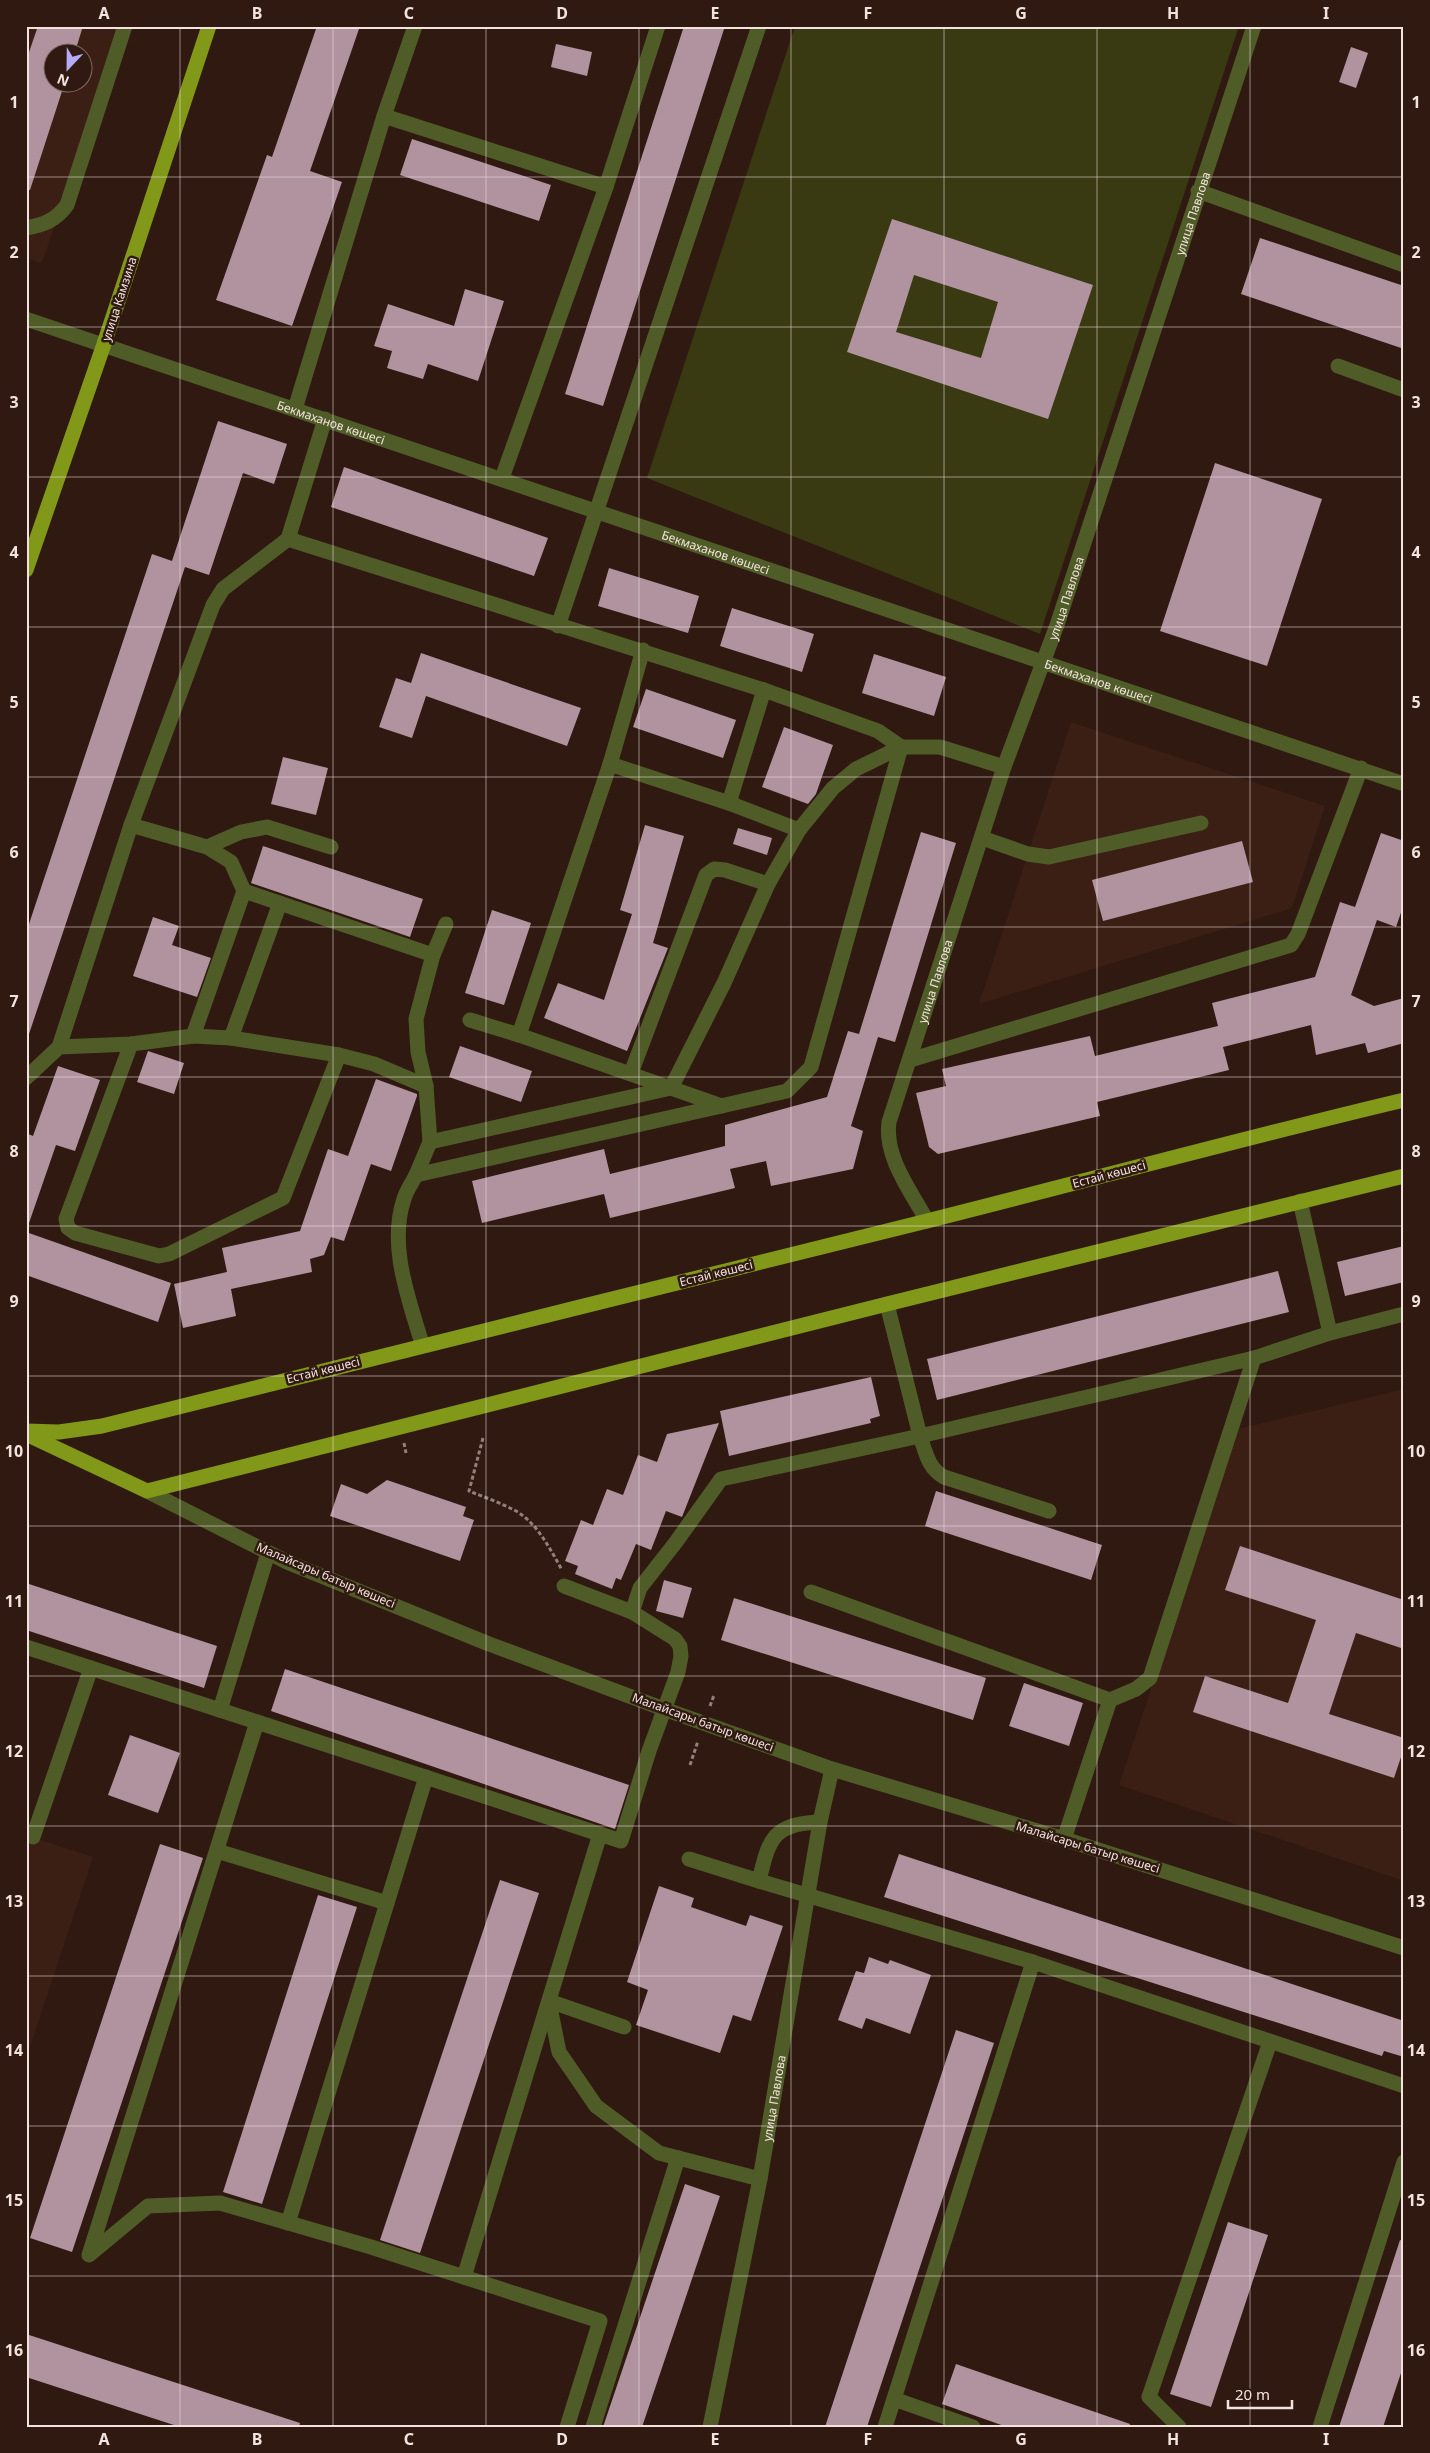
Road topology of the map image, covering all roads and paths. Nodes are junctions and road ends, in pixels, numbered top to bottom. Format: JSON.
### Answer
{"nodes":[{"id":1,"x":125,"y":26,"type":"edge"},
{"id":2,"x":209,"y":26,"type":"edge"},
{"id":3,"x":415,"y":26,"type":"edge"},
{"id":4,"x":658,"y":26,"type":"edge"},
{"id":5,"x":759,"y":26,"type":"edge"},
{"id":6,"x":1254,"y":26,"type":"edge"},
{"id":7,"x":384,"y":116,"type":"junction"},
{"id":8,"x":606,"y":188,"type":"junction"},
{"id":9,"x":1198,"y":191,"type":"junction"},
{"id":10,"x":26,"y":228,"type":"edge"},
{"id":11,"x":1404,"y":265,"type":"edge"},
{"id":12,"x":26,"y":319,"type":"edge"},
{"id":13,"x":104,"y":344,"type":"junction"},
{"id":14,"x":1338,"y":366,"type":"dead end"},
{"id":15,"x":1404,"y":390,"type":"edge"},
{"id":16,"x":295,"y":408,"type":"junction"},
{"id":17,"x":325,"y":419,"type":"junction"},
{"id":18,"x":502,"y":478,"type":"junction"},
{"id":19,"x":596,"y":510,"type":"junction"},
{"id":20,"x":288,"y":539,"type":"junction"},
{"id":21,"x":26,"y":570,"type":"edge"},
{"id":22,"x":558,"y":626,"type":"junction"},
{"id":23,"x":643,"y":650,"type":"junction"},
{"id":24,"x":1044,"y":661,"type":"junction"},
{"id":25,"x":764,"y":690,"type":"junction"},
{"id":26,"x":901,"y":747,"type":"junction"},
{"id":27,"x":610,"y":764,"type":"junction"},
{"id":28,"x":1004,"y":767,"type":"junction"},
{"id":29,"x":1361,"y":768,"type":"junction"},
{"id":30,"x":1404,"y":784,"type":"edge"},
{"id":31,"x":729,"y":803,"type":"junction"},
{"id":32,"x":1201,"y":823,"type":"dead end"},
{"id":33,"x":131,"y":825,"type":"junction"},
{"id":34,"x":799,"y":830,"type":"junction"},
{"id":35,"x":982,"y":838,"type":"junction"},
{"id":36,"x":207,"y":846,"type":"junction"},
{"id":37,"x":331,"y":847,"type":"dead end"},
{"id":38,"x":768,"y":884,"type":"junction"},
{"id":39,"x":244,"y":891,"type":"junction"},
{"id":40,"x":280,"y":903,"type":"junction"},
{"id":41,"x":446,"y":924,"type":"dead end"},
{"id":42,"x":434,"y":955,"type":"junction"},
{"id":43,"x":470,"y":1020,"type":"dead end"},
{"id":44,"x":519,"y":1035,"type":"junction"},
{"id":45,"x":193,"y":1036,"type":"junction"},
{"id":46,"x":231,"y":1038,"type":"junction"},
{"id":47,"x":131,"y":1044,"type":"junction"},
{"id":48,"x":59,"y":1047,"type":"junction"},
{"id":49,"x":339,"y":1055,"type":"junction"},
{"id":50,"x":910,"y":1060,"type":"junction"},
{"id":51,"x":631,"y":1073,"type":"junction"},
{"id":52,"x":26,"y":1078,"type":"edge"},
{"id":53,"x":426,"y":1086,"type":"junction"},
{"id":54,"x":671,"y":1088,"type":"junction"},
{"id":55,"x":1404,"y":1100,"type":"edge"},
{"id":56,"x":722,"y":1106,"type":"junction"},
{"id":57,"x":430,"y":1142,"type":"junction"},
{"id":58,"x":416,"y":1175,"type":"junction"},
{"id":59,"x":1404,"y":1176,"type":"edge"},
{"id":60,"x":1300,"y":1201,"type":"junction"},
{"id":61,"x":927,"y":1221,"type":"junction"},
{"id":62,"x":887,"y":1304,"type":"junction"},
{"id":63,"x":1404,"y":1314,"type":"edge"},
{"id":64,"x":1330,"y":1333,"type":"junction"},
{"id":65,"x":422,"y":1344,"type":"junction"},
{"id":66,"x":1254,"y":1358,"type":"junction"},
{"id":67,"x":26,"y":1433,"type":"edge"},
{"id":68,"x":920,"y":1436,"type":"junction"},
{"id":69,"x":483,"y":1438,"type":"dead end"},
{"id":70,"x":147,"y":1491,"type":"junction"},
{"id":71,"x":1049,"y":1510,"type":"dead end"},
{"id":72,"x":268,"y":1553,"type":"junction"},
{"id":73,"x":570,"y":1588,"type":"joint"},
{"id":74,"x":810,"y":1592,"type":"dead end"},
{"id":75,"x":632,"y":1612,"type":"junction"},
{"id":76,"x":26,"y":1647,"type":"edge"},
{"id":77,"x":92,"y":1668,"type":"junction"},
{"id":78,"x":1110,"y":1700,"type":"junction"},
{"id":79,"x":664,"y":1709,"type":"junction"},
{"id":80,"x":220,"y":1710,"type":"junction"},
{"id":81,"x":257,"y":1722,"type":"junction"},
{"id":82,"x":832,"y":1769,"type":"junction"},
{"id":83,"x":426,"y":1778,"type":"junction"},
{"id":84,"x":820,"y":1822,"type":"junction"},
{"id":85,"x":600,"y":1834,"type":"junction"},
{"id":86,"x":33,"y":1837,"type":"dead end"},
{"id":87,"x":1064,"y":1839,"type":"junction"},
{"id":88,"x":217,"y":1851,"type":"junction"},
{"id":89,"x":689,"y":1859,"type":"dead end"},
{"id":90,"x":759,"y":1881,"type":"junction"},
{"id":91,"x":808,"y":1896,"type":"junction"},
{"id":92,"x":387,"y":1903,"type":"junction"},
{"id":93,"x":1404,"y":1948,"type":"edge"},
{"id":94,"x":1033,"y":1962,"type":"junction"},
{"id":95,"x":549,"y":2001,"type":"junction"},
{"id":96,"x":624,"y":2026,"type":"dead end"},
{"id":97,"x":1270,"y":2042,"type":"junction"},
{"id":98,"x":1404,"y":2086,"type":"edge"},
{"id":99,"x":678,"y":2158,"type":"junction"},
{"id":100,"x":1404,"y":2162,"type":"edge"},
{"id":101,"x":760,"y":2179,"type":"junction"},
{"id":102,"x":288,"y":2223,"type":"junction"},
{"id":103,"x":464,"y":2277,"type":"junction"},
{"id":104,"x":894,"y":2399,"type":"junction"},
{"id":105,"x":567,"y":2427,"type":"edge"},
{"id":106,"x":593,"y":2427,"type":"edge"},
{"id":107,"x":710,"y":2427,"type":"edge"},
{"id":108,"x":885,"y":2427,"type":"edge"},
{"id":109,"x":973,"y":2427,"type":"edge"},
{"id":110,"x":1179,"y":2427,"type":"edge"},
{"id":111,"x":1320,"y":2427,"type":"edge"}],
"edges":[{"from":1,"to":10,"type":"street"},
{"from":2,"to":13,"type":"main road","name":"улица Камзина"},
{"from":3,"to":7,"type":"street"},
{"from":4,"to":8,"type":"street"},
{"from":5,"to":19,"type":"street"},
{"from":6,"to":9,"type":"street","name":"улица Павлова"},
{"from":7,"to":8,"type":"street"},
{"from":7,"to":16,"type":"street"},
{"from":8,"to":18,"type":"street"},
{"from":9,"to":11,"type":"street"},
{"from":9,"to":24,"type":"street","name":"улица Павлова"},
{"from":12,"to":13,"type":"street","name":"Бекмаханов көшесі"},
{"from":13,"to":16,"type":"street","name":"Бекмаханов көшесі"},
{"from":13,"to":21,"type":"main road","name":"улица Камзина"},
{"from":14,"to":15,"type":"street"},
{"from":16,"to":17,"type":"street","name":"Бекмаханов көшесі"},
{"from":17,"to":18,"type":"street","name":"Бекмаханов көшесі"},
{"from":17,"to":20,"type":"street"},
{"from":18,"to":19,"type":"street","name":"Бекмаханов көшесі"},
{"from":19,"to":22,"type":"street"},
{"from":19,"to":24,"type":"street","name":"Бекмаханов көшесі"},
{"from":20,"to":22,"type":"street"},
{"from":20,"to":33,"type":"street"},
{"from":22,"to":23,"type":"street"},
{"from":23,"to":25,"type":"street"},
{"from":23,"to":27,"type":"street"},
{"from":24,"to":28,"type":"street","name":"улица Павлова"},
{"from":24,"to":29,"type":"street","name":"Бекмаханов көшесі"},
{"from":25,"to":26,"type":"street"},
{"from":25,"to":31,"type":"street"},
{"from":26,"to":28,"type":"street"},
{"from":26,"to":34,"type":"street"},
{"from":26,"to":56,"type":"street"},
{"from":27,"to":31,"type":"street"},
{"from":27,"to":44,"type":"street"},
{"from":28,"to":35,"type":"street","name":"улица Павлова"},
{"from":29,"to":30,"type":"street","name":"Бекмаханов көшесі"},
{"from":29,"to":50,"type":"street"},
{"from":31,"to":34,"type":"street"},
{"from":32,"to":35,"type":"street"},
{"from":33,"to":36,"type":"street"},
{"from":33,"to":48,"type":"street"},
{"from":34,"to":38,"type":"street"},
{"from":35,"to":50,"type":"street","name":"улица Павлова"},
{"from":36,"to":37,"type":"street"},
{"from":36,"to":39,"type":"street"},
{"from":38,"to":51,"type":"street"},
{"from":38,"to":54,"type":"street"},
{"from":39,"to":40,"type":"street"},
{"from":39,"to":45,"type":"street"},
{"from":40,"to":42,"type":"street"},
{"from":40,"to":46,"type":"street"},
{"from":41,"to":42,"type":"street"},
{"from":42,"to":53,"type":"street"},
{"from":43,"to":44,"type":"street"},
{"from":44,"to":51,"type":"street"},
{"from":45,"to":46,"type":"street"},
{"from":45,"to":47,"type":"street"},
{"from":46,"to":49,"type":"street"},
{"from":47,"to":48,"type":"street"},
{"from":47,"to":49,"type":"street"},
{"from":48,"to":52,"type":"street"},
{"from":49,"to":53,"type":"street"},
{"from":50,"to":61,"type":"street","name":"улица Павлова"},
{"from":51,"to":54,"type":"street"},
{"from":53,"to":57,"type":"street"},
{"from":54,"to":56,"type":"street"},
{"from":54,"to":57,"type":"street"},
{"from":55,"to":61,"type":"main road","name":"Естай көшесі"},
{"from":56,"to":58,"type":"street"},
{"from":57,"to":58,"type":"street"},
{"from":58,"to":65,"type":"street"},
{"from":59,"to":60,"type":"main road"},
{"from":60,"to":62,"type":"main road"},
{"from":60,"to":64,"type":"street"},
{"from":61,"to":65,"type":"main road","name":"Естай көшесі"},
{"from":62,"to":68,"type":"street"},
{"from":62,"to":70,"type":"main road"},
{"from":63,"to":64,"type":"street"},
{"from":64,"to":66,"type":"street"},
{"from":65,"to":67,"type":"main road","name":"Естай көшесі"},
{"from":66,"to":68,"type":"street"},
{"from":66,"to":78,"type":"street"},
{"from":67,"to":70,"type":"main road","name":"Малайсары батыр көшесі"},
{"from":68,"to":71,"type":"street"},
{"from":68,"to":75,"type":"street"},
{"from":69,"to":73,"type":"path"},
{"from":70,"to":72,"type":"street","name":"Малайсары батыр көшесі"},
{"from":72,"to":79,"type":"street","name":"Малайсары батыр көшесі"},
{"from":72,"to":80,"type":"street"},
{"from":73,"to":75,"type":"street"},
{"from":74,"to":78,"type":"street"},
{"from":75,"to":79,"type":"street"},
{"from":76,"to":77,"type":"street"},
{"from":77,"to":80,"type":"street"},
{"from":77,"to":86,"type":"street"},
{"from":78,"to":87,"type":"street"},
{"from":79,"to":82,"type":"street","name":"Малайсары батыр көшесі"},
{"from":79,"to":85,"type":"street"},
{"from":80,"to":81,"type":"street"},
{"from":81,"to":83,"type":"street"},
{"from":81,"to":88,"type":"street"},
{"from":82,"to":84,"type":"street","name":"улица Павлова"},
{"from":82,"to":87,"type":"street","name":"Малайсары батыр көшесі"},
{"from":83,"to":85,"type":"street"},
{"from":83,"to":92,"type":"street"},
{"from":84,"to":90,"type":"street"},
{"from":84,"to":91,"type":"street","name":"улица Павлова"},
{"from":85,"to":95,"type":"street"},
{"from":87,"to":93,"type":"street","name":"Малайсары батыр көшесі"},
{"from":88,"to":92,"type":"street"},
{"from":88,"to":102,"type":"street"},
{"from":89,"to":90,"type":"street"},
{"from":90,"to":91,"type":"street"},
{"from":91,"to":94,"type":"street"},
{"from":91,"to":101,"type":"street","name":"улица Павлова"},
{"from":92,"to":102,"type":"street"},
{"from":94,"to":97,"type":"street"},
{"from":94,"to":104,"type":"street"},
{"from":95,"to":96,"type":"street"},
{"from":95,"to":99,"type":"street"},
{"from":95,"to":103,"type":"street"},
{"from":97,"to":98,"type":"street"},
{"from":97,"to":110,"type":"street"},
{"from":99,"to":101,"type":"street"},
{"from":99,"to":106,"type":"street"},
{"from":100,"to":111,"type":"street"},
{"from":101,"to":107,"type":"street","name":"улица Павлова"},
{"from":102,"to":103,"type":"street"},
{"from":103,"to":105,"type":"street"},
{"from":104,"to":108,"type":"street"},
{"from":104,"to":109,"type":"street"}]}
